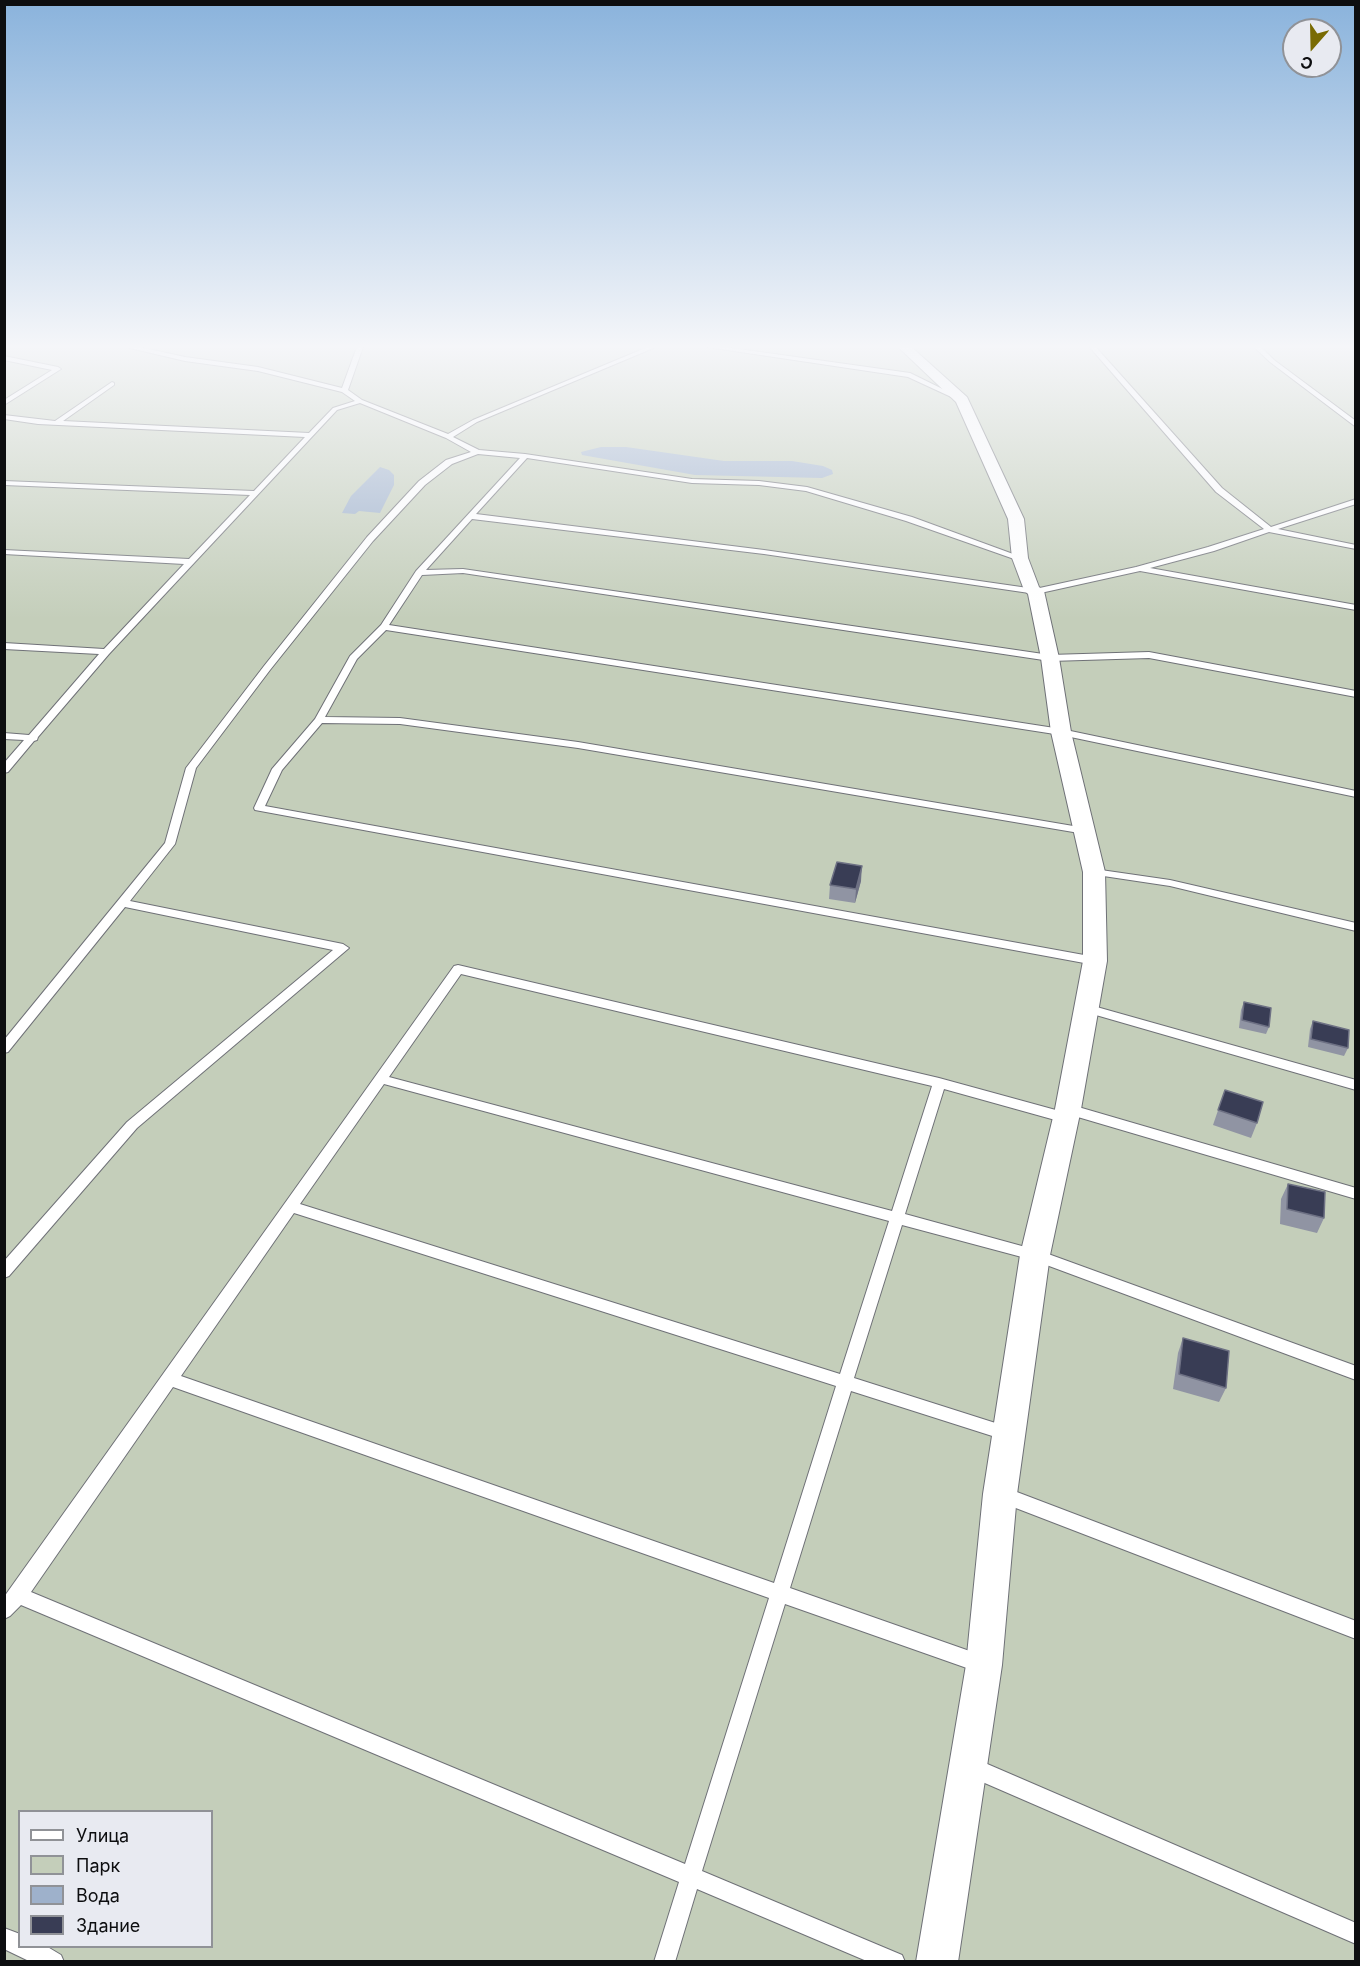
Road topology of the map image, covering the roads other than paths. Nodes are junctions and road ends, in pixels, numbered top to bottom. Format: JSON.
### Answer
{"nodes":[{"id":1,"x":310,"y":436,"type":"edge"},
{"id":2,"x":445,"y":436,"type":"edge"},
{"id":3,"x":978,"y":436,"type":"edge"},
{"id":4,"x":1171,"y":436,"type":"edge"},
{"id":5,"x":448,"y":437,"type":"joint"},
{"id":6,"x":477,"y":452,"type":"junction"},
{"id":7,"x":525,"y":456,"type":"junction"},
{"id":8,"x":4,"y":483,"type":"edge"},
{"id":9,"x":255,"y":493,"type":"junction"},
{"id":10,"x":1356,"y":501,"type":"edge"},
{"id":11,"x":470,"y":516,"type":"junction"},
{"id":12,"x":1270,"y":530,"type":"junction"},
{"id":13,"x":1356,"y":547,"type":"edge"},
{"id":14,"x":4,"y":552,"type":"edge"},
{"id":15,"x":1020,"y":558,"type":"junction"},
{"id":16,"x":190,"y":562,"type":"junction"},
{"id":17,"x":1137,"y":569,"type":"junction"},
{"id":18,"x":420,"y":573,"type":"junction"},
{"id":19,"x":1034,"y":591,"type":"junction"},
{"id":20,"x":1356,"y":608,"type":"edge"},
{"id":21,"x":384,"y":627,"type":"junction"},
{"id":22,"x":4,"y":646,"type":"edge"},
{"id":23,"x":106,"y":652,"type":"junction"},
{"id":24,"x":1050,"y":658,"type":"junction"},
{"id":25,"x":1356,"y":694,"type":"edge"},
{"id":26,"x":319,"y":720,"type":"junction"},
{"id":27,"x":1061,"y":732,"type":"junction"},
{"id":28,"x":4,"y":736,"type":"edge"},
{"id":29,"x":34,"y":738,"type":"junction"},
{"id":30,"x":4,"y":770,"type":"edge"},
{"id":31,"x":1356,"y":795,"type":"edge"},
{"id":32,"x":1085,"y":831,"type":"junction"},
{"id":33,"x":1094,"y":872,"type":"junction"},
{"id":34,"x":124,"y":903,"type":"junction"},
{"id":35,"x":1356,"y":927,"type":"edge"},
{"id":36,"x":1095,"y":961,"type":"junction"},
{"id":37,"x":1086,"y":1008,"type":"junction"},
{"id":38,"x":4,"y":1049,"type":"edge"},
{"id":39,"x":381,"y":1078,"type":"junction"},
{"id":40,"x":939,"y":1083,"type":"junction"},
{"id":41,"x":1356,"y":1085,"type":"edge"},
{"id":42,"x":1067,"y":1114,"type":"junction"},
{"id":43,"x":1356,"y":1194,"type":"edge"},
{"id":44,"x":291,"y":1207,"type":"junction"},
{"id":45,"x":897,"y":1217,"type":"junction"},
{"id":46,"x":1035,"y":1255,"type":"junction"},
{"id":47,"x":4,"y":1272,"type":"edge"},
{"id":48,"x":1356,"y":1373,"type":"edge"},
{"id":49,"x":170,"y":1379,"type":"junction"},
{"id":50,"x":845,"y":1383,"type":"junction"},
{"id":51,"x":1010,"y":1435,"type":"junction"},
{"id":52,"x":1000,"y":1494,"type":"junction"},
{"id":53,"x":780,"y":1593,"type":"junction"},
{"id":54,"x":18,"y":1595,"type":"junction"},
{"id":55,"x":4,"y":1610,"type":"edge"},
{"id":56,"x":1356,"y":1630,"type":"edge"},
{"id":57,"x":984,"y":1665,"type":"junction"},
{"id":58,"x":968,"y":1765,"type":"junction"},
{"id":59,"x":691,"y":1876,"type":"junction"},
{"id":60,"x":1356,"y":1934,"type":"edge"},
{"id":61,"x":4,"y":1938,"type":"edge"},
{"id":62,"x":18,"y":1945,"type":"edge"},
{"id":63,"x":25,"y":1948,"type":"edge"},
{"id":64,"x":54,"y":1962,"type":"edge"},
{"id":65,"x":664,"y":1962,"type":"edge"},
{"id":66,"x":896,"y":1962,"type":"edge"},
{"id":67,"x":937,"y":1962,"type":"edge"}],
"edges":[{"from":1,"to":9,"type":"lane"},
{"from":2,"to":5,"type":"lane"},
{"from":3,"to":15,"type":"street"},
{"from":4,"to":12,"type":"lane"},
{"from":5,"to":6,"type":"lane"},
{"from":6,"to":7,"type":"lane"},
{"from":6,"to":34,"type":"lane"},
{"from":7,"to":11,"type":"lane"},
{"from":7,"to":15,"type":"lane"},
{"from":8,"to":9,"type":"lane"},
{"from":9,"to":16,"type":"lane"},
{"from":10,"to":12,"type":"lane"},
{"from":11,"to":18,"type":"lane"},
{"from":11,"to":19,"type":"lane"},
{"from":12,"to":13,"type":"lane"},
{"from":12,"to":17,"type":"lane"},
{"from":14,"to":16,"type":"lane"},
{"from":15,"to":19,"type":"street"},
{"from":16,"to":23,"type":"lane"},
{"from":17,"to":19,"type":"lane"},
{"from":17,"to":20,"type":"lane"},
{"from":18,"to":21,"type":"lane"},
{"from":18,"to":24,"type":"lane"},
{"from":19,"to":24,"type":"street"},
{"from":21,"to":26,"type":"lane"},
{"from":21,"to":27,"type":"lane"},
{"from":22,"to":23,"type":"lane"},
{"from":23,"to":29,"type":"lane"},
{"from":24,"to":25,"type":"lane"},
{"from":24,"to":27,"type":"street"},
{"from":26,"to":32,"type":"lane"},
{"from":26,"to":36,"type":"lane"},
{"from":27,"to":31,"type":"lane"},
{"from":27,"to":32,"type":"street"},
{"from":28,"to":29,"type":"lane"},
{"from":29,"to":30,"type":"lane"},
{"from":32,"to":33,"type":"street"},
{"from":33,"to":35,"type":"lane"},
{"from":33,"to":36,"type":"street"},
{"from":34,"to":38,"type":"lane"},
{"from":34,"to":47,"type":"lane"},
{"from":36,"to":37,"type":"street"},
{"from":37,"to":41,"type":"lane"},
{"from":37,"to":42,"type":"street"},
{"from":39,"to":40,"type":"lane"},
{"from":39,"to":44,"type":"lane"},
{"from":39,"to":45,"type":"lane"},
{"from":40,"to":42,"type":"lane"},
{"from":40,"to":45,"type":"lane"},
{"from":42,"to":43,"type":"lane"},
{"from":42,"to":46,"type":"street"},
{"from":44,"to":49,"type":"lane"},
{"from":44,"to":50,"type":"lane"},
{"from":45,"to":46,"type":"lane"},
{"from":45,"to":50,"type":"lane"},
{"from":46,"to":48,"type":"lane"},
{"from":46,"to":51,"type":"street"},
{"from":49,"to":53,"type":"lane"},
{"from":49,"to":54,"type":"lane"},
{"from":50,"to":51,"type":"lane"},
{"from":50,"to":53,"type":"lane"},
{"from":51,"to":52,"type":"street"},
{"from":52,"to":56,"type":"lane"},
{"from":52,"to":57,"type":"street"},
{"from":53,"to":57,"type":"lane"},
{"from":53,"to":59,"type":"lane"},
{"from":54,"to":55,"type":"lane"},
{"from":54,"to":59,"type":"lane"},
{"from":57,"to":58,"type":"street"},
{"from":58,"to":60,"type":"lane"},
{"from":58,"to":67,"type":"street"},
{"from":59,"to":65,"type":"lane"},
{"from":59,"to":66,"type":"lane"},
{"from":61,"to":62,"type":"lane"},
{"from":63,"to":64,"type":"lane"}]}
